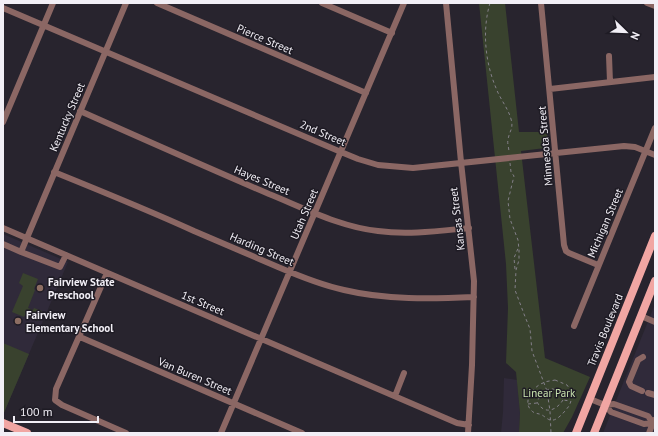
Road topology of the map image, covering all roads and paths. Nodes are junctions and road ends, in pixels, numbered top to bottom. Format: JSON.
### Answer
{"nodes":[{"id":1,"x":53,"y":3,"type":"edge"},
{"id":2,"x":126,"y":3,"type":"edge"},
{"id":3,"x":157,"y":3,"type":"edge"},
{"id":4,"x":322,"y":3,"type":"edge"},
{"id":5,"x":404,"y":3,"type":"edge"},
{"id":6,"x":446,"y":3,"type":"edge"},
{"id":7,"x":490,"y":3,"type":"edge"},
{"id":8,"x":541,"y":3,"type":"edge"},
{"id":9,"x":648,"y":3,"type":"edge"},
{"id":10,"x":655,"y":6,"type":"edge"},
{"id":11,"x":3,"y":8,"type":"edge"},
{"id":12,"x":44,"y":25,"type":"junction"},
{"id":13,"x":392,"y":33,"type":"junction"},
{"id":14,"x":106,"y":52,"type":"junction"},
{"id":15,"x":609,"y":56,"type":"dead end"},
{"id":16,"x":655,"y":77,"type":"edge"},
{"id":17,"x":610,"y":82,"type":"junction"},
{"id":18,"x":550,"y":89,"type":"junction"},
{"id":19,"x":366,"y":93,"type":"junction"},
{"id":20,"x":80,"y":111,"type":"junction"},
{"id":21,"x":3,"y":122,"type":"edge"},
{"id":22,"x":655,"y":128,"type":"edge"},
{"id":23,"x":646,"y":151,"type":"junction"},
{"id":24,"x":341,"y":152,"type":"junction"},
{"id":25,"x":509,"y":153,"type":"dead end"},
{"id":26,"x":556,"y":153,"type":"junction"},
{"id":27,"x":655,"y":155,"type":"edge"},
{"id":28,"x":461,"y":162,"type":"junction"},
{"id":29,"x":510,"y":163,"type":"dead end"},
{"id":30,"x":54,"y":172,"type":"junction"},
{"id":31,"x":315,"y":213,"type":"junction"},
{"id":32,"x":3,"y":228,"type":"edge"},
{"id":33,"x":468,"y":228,"type":"junction"},
{"id":34,"x":655,"y":236,"type":"edge"},
{"id":35,"x":26,"y":238,"type":"junction"},
{"id":36,"x":3,"y":244,"type":"edge"},
{"id":37,"x":519,"y":245,"type":"junction"},
{"id":38,"x":21,"y":252,"type":"junction"},
{"id":39,"x":66,"y":255,"type":"junction"},
{"id":40,"x":598,"y":264,"type":"junction"},
{"id":41,"x":516,"y":270,"type":"junction"},
{"id":42,"x":290,"y":272,"type":"junction"},
{"id":43,"x":107,"y":273,"type":"junction"},
{"id":44,"x":655,"y":280,"type":"edge"},
{"id":45,"x":474,"y":298,"type":"junction"},
{"id":46,"x":641,"y":316,"type":"junction"},
{"id":47,"x":655,"y":322,"type":"edge"},
{"id":48,"x":574,"y":326,"type":"dead end"},
{"id":49,"x":80,"y":337,"type":"junction"},
{"id":50,"x":261,"y":339,"type":"junction"},
{"id":51,"x":643,"y":357,"type":"dead end"},
{"id":52,"x":404,"y":373,"type":"dead end"},
{"id":53,"x":542,"y":383,"type":"junction"},
{"id":54,"x":546,"y":390,"type":"junction"},
{"id":55,"x":655,"y":395,"type":"edge"},
{"id":56,"x":395,"y":396,"type":"junction"},
{"id":57,"x":590,"y":399,"type":"junction"},
{"id":58,"x":563,"y":400,"type":"junction"},
{"id":59,"x":571,"y":401,"type":"junction"},
{"id":60,"x":234,"y":403,"type":"junction"},
{"id":61,"x":537,"y":403,"type":"junction"},
{"id":62,"x":528,"y":404,"type":"junction"},
{"id":63,"x":605,"y":405,"type":"junction"},
{"id":64,"x":550,"y":409,"type":"junction"},
{"id":65,"x":550,"y":420,"type":"junction"},
{"id":66,"x":654,"y":421,"type":"edge"},
{"id":67,"x":3,"y":423,"type":"edge"},
{"id":68,"x":469,"y":425,"type":"junction"},
{"id":69,"x":27,"y":433,"type":"edge"},
{"id":70,"x":126,"y":433,"type":"edge"},
{"id":71,"x":221,"y":433,"type":"edge"},
{"id":72,"x":302,"y":433,"type":"edge"},
{"id":73,"x":468,"y":433,"type":"edge"},
{"id":74,"x":551,"y":433,"type":"edge"},
{"id":75,"x":576,"y":433,"type":"edge"},
{"id":76,"x":594,"y":433,"type":"edge"},
{"id":77,"x":649,"y":433,"type":"edge"}],
"edges":[{"from":1,"to":12,"type":"street"},
{"from":2,"to":14,"type":"street","name":"Kentucky Street"},
{"from":3,"to":19,"type":"street","name":"Pierce Street"},
{"from":4,"to":13,"type":"street"},
{"from":5,"to":13,"type":"street","name":"Utah Street"},
{"from":6,"to":28,"type":"street","name":"Kansas Street"},
{"from":7,"to":25,"type":"path"},
{"from":8,"to":18,"type":"street","name":"Minnesota Street"},
{"from":9,"to":10,"type":"street"},
{"from":11,"to":12,"type":"street","name":"2nd Street"},
{"from":12,"to":14,"type":"street","name":"2nd Street"},
{"from":12,"to":21,"type":"street"},
{"from":13,"to":19,"type":"street","name":"Utah Street"},
{"from":14,"to":20,"type":"street","name":"Kentucky Street"},
{"from":14,"to":24,"type":"street","name":"2nd Street"},
{"from":15,"to":17,"type":"street"},
{"from":16,"to":17,"type":"street"},
{"from":17,"to":18,"type":"street"},
{"from":18,"to":26,"type":"street","name":"Minnesota Street"},
{"from":19,"to":24,"type":"street","name":"Utah Street"},
{"from":20,"to":30,"type":"street","name":"Kentucky Street"},
{"from":20,"to":31,"type":"street","name":"Hayes Street"},
{"from":22,"to":23,"type":"street","name":"Michigan Street"},
{"from":23,"to":26,"type":"street","name":"2nd Street"},
{"from":23,"to":27,"type":"street","name":"2nd Street"},
{"from":23,"to":40,"type":"street","name":"Michigan Street"},
{"from":24,"to":28,"type":"street","name":"2nd Street"},
{"from":24,"to":31,"type":"street","name":"Utah Street"},
{"from":26,"to":28,"type":"street","name":"2nd Street"},
{"from":26,"to":40,"type":"street","name":"Minnesota Street"},
{"from":28,"to":33,"type":"street","name":"Kansas Street"},
{"from":29,"to":37,"type":"path"},
{"from":30,"to":35,"type":"street","name":"Kentucky Street"},
{"from":30,"to":42,"type":"street","name":"Harding Street"},
{"from":31,"to":33,"type":"street","name":"Hayes Street"},
{"from":31,"to":42,"type":"street","name":"Utah Street"},
{"from":32,"to":35,"type":"street","name":"1st Street"},
{"from":33,"to":45,"type":"street","name":"Kansas Street"},
{"from":34,"to":57,"type":"main road","name":"Travis Boulevard"},
{"from":35,"to":38,"type":"street","name":"Kentucky Street"},
{"from":35,"to":39,"type":"street","name":"1st Street"},
{"from":36,"to":38,"type":"street"},
{"from":37,"to":41,"type":"path"},
{"from":37,"to":41,"type":"path"},
{"from":38,"to":39,"type":"street"},
{"from":39,"to":43,"type":"street","name":"1st Street"},
{"from":40,"to":48,"type":"street","name":"Michigan Street"},
{"from":41,"to":53,"type":"path"},
{"from":42,"to":45,"type":"street","name":"Harding Street"},
{"from":42,"to":50,"type":"street","name":"Utah Street"},
{"from":43,"to":49,"type":"street"},
{"from":43,"to":50,"type":"street","name":"1st Street"},
{"from":44,"to":46,"type":"main road"},
{"from":45,"to":68,"type":"street","name":"Kansas Street"},
{"from":46,"to":47,"type":"street"},
{"from":46,"to":63,"type":"main road"},
{"from":49,"to":60,"type":"street","name":"Van Buren Street"},
{"from":49,"to":70,"type":"street"},
{"from":50,"to":56,"type":"street","name":"1st Street"},
{"from":50,"to":60,"type":"street","name":"Utah Street"},
{"from":51,"to":55,"type":"street"},
{"from":52,"to":56,"type":"street"},
{"from":53,"to":54,"type":"path"},
{"from":53,"to":59,"type":"path"},
{"from":53,"to":62,"type":"path"},
{"from":54,"to":58,"type":"path"},
{"from":54,"to":61,"type":"path"},
{"from":54,"to":64,"type":"path"},
{"from":56,"to":68,"type":"street","name":"1st Street"},
{"from":57,"to":63,"type":"street"},
{"from":57,"to":75,"type":"main road","name":"Travis Boulevard"},
{"from":58,"to":59,"type":"path"},
{"from":58,"to":64,"type":"path"},
{"from":59,"to":65,"type":"path"},
{"from":60,"to":71,"type":"street","name":"Utah Street"},
{"from":60,"to":72,"type":"street","name":"Van Buren Street"},
{"from":61,"to":62,"type":"path"},
{"from":61,"to":64,"type":"path"},
{"from":62,"to":65,"type":"path"},
{"from":63,"to":66,"type":"street"},
{"from":63,"to":76,"type":"main road"},
{"from":64,"to":65,"type":"path"},
{"from":65,"to":74,"type":"path"},
{"from":66,"to":77,"type":"street"},
{"from":67,"to":69,"type":"main road"},
{"from":68,"to":73,"type":"street","name":"Kansas Street"}]}
